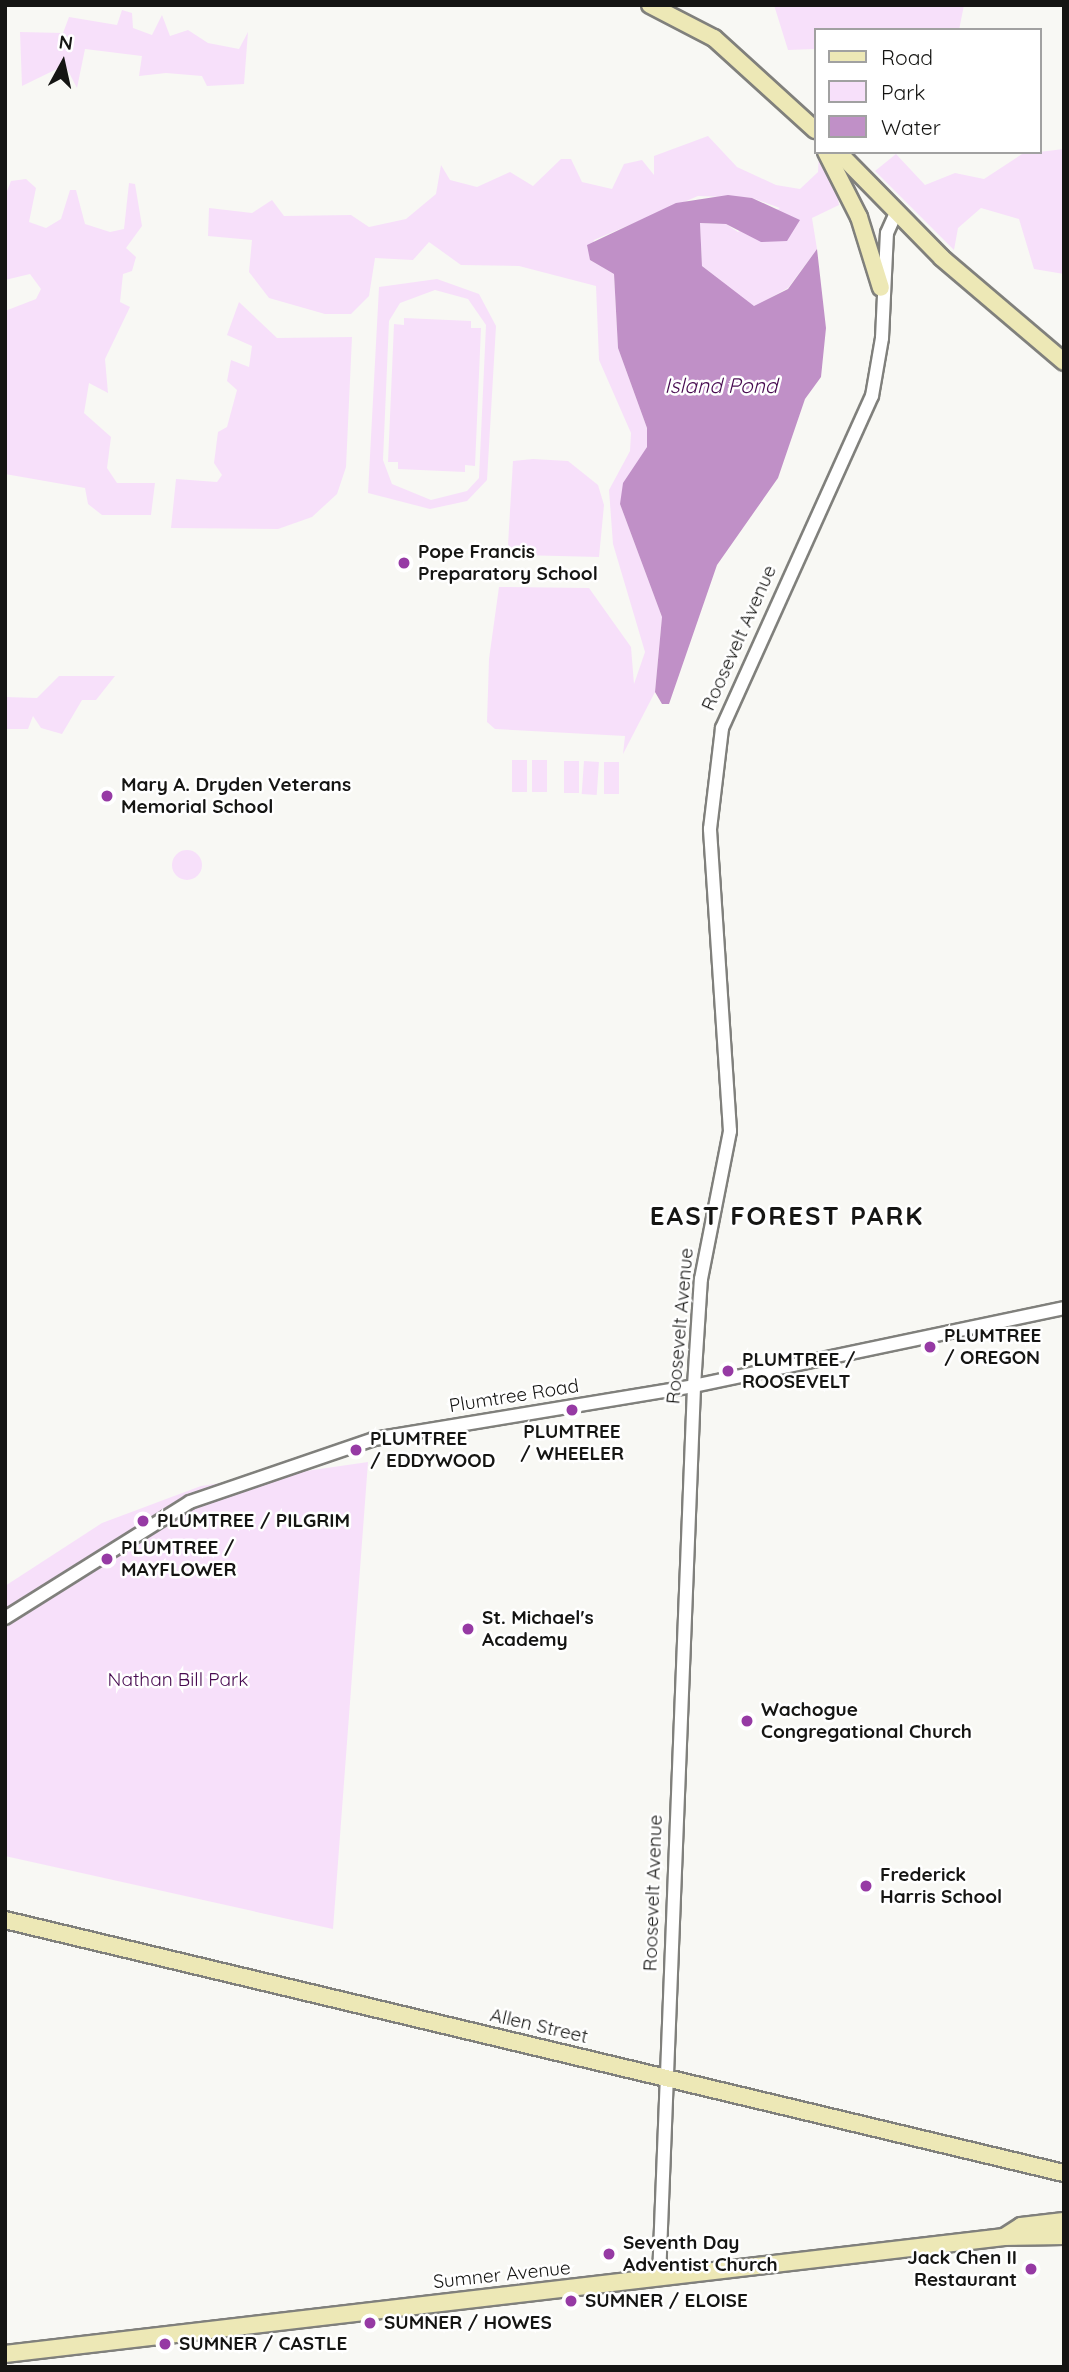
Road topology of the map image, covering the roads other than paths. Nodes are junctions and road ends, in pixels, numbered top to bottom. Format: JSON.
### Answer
{"nodes":[{"id":1,"x":650,"y":5,"type":"edge"},
{"id":2,"x":814,"y":130,"type":"edge"},
{"id":3,"x":827,"y":154,"type":"edge"},
{"id":4,"x":840,"y":154,"type":"edge"},
{"id":5,"x":897,"y":211,"type":"junction"},
{"id":6,"x":881,"y":288,"type":"junction"},
{"id":7,"x":1064,"y":362,"type":"edge"},
{"id":8,"x":1064,"y":1308,"type":"edge"},
{"id":9,"x":694,"y":1387,"type":"junction"},
{"id":10,"x":5,"y":1618,"type":"edge"},
{"id":11,"x":5,"y":1920,"type":"edge"},
{"id":12,"x":666,"y":2079,"type":"junction"},
{"id":13,"x":1064,"y":2173,"type":"edge"},
{"id":14,"x":1064,"y":2221,"type":"edge"},
{"id":15,"x":1064,"y":2236,"type":"edge"},
{"id":16,"x":1004,"y":2237,"type":"junction"},
{"id":17,"x":659,"y":2278,"type":"junction"},
{"id":18,"x":5,"y":2354,"type":"edge"}],
"edges":[{"from":1,"to":2,"type":"main road"},
{"from":3,"to":6,"type":"main road","name":"Roosevelt Avenue"},
{"from":4,"to":5,"type":"main road"},
{"from":5,"to":6,"type":"street","name":"Roosevelt Avenue"},
{"from":5,"to":7,"type":"main road"},
{"from":6,"to":9,"type":"street","name":"Roosevelt Avenue"},
{"from":8,"to":9,"type":"street","name":"Plumtree Road"},
{"from":9,"to":10,"type":"street","name":"Plumtree Road"},
{"from":9,"to":12,"type":"street","name":"Roosevelt Avenue"},
{"from":11,"to":12,"type":"main road","name":"Allen Street"},
{"from":12,"to":13,"type":"main road","name":"Allen Street"},
{"from":12,"to":17,"type":"street","name":"Roosevelt Avenue"},
{"from":14,"to":16,"type":"main road","name":"Sumner Avenue"},
{"from":15,"to":16,"type":"main road","name":"Sumner Avenue"},
{"from":16,"to":17,"type":"main road","name":"Sumner Avenue"},
{"from":17,"to":18,"type":"main road","name":"Sumner Avenue"}]}
